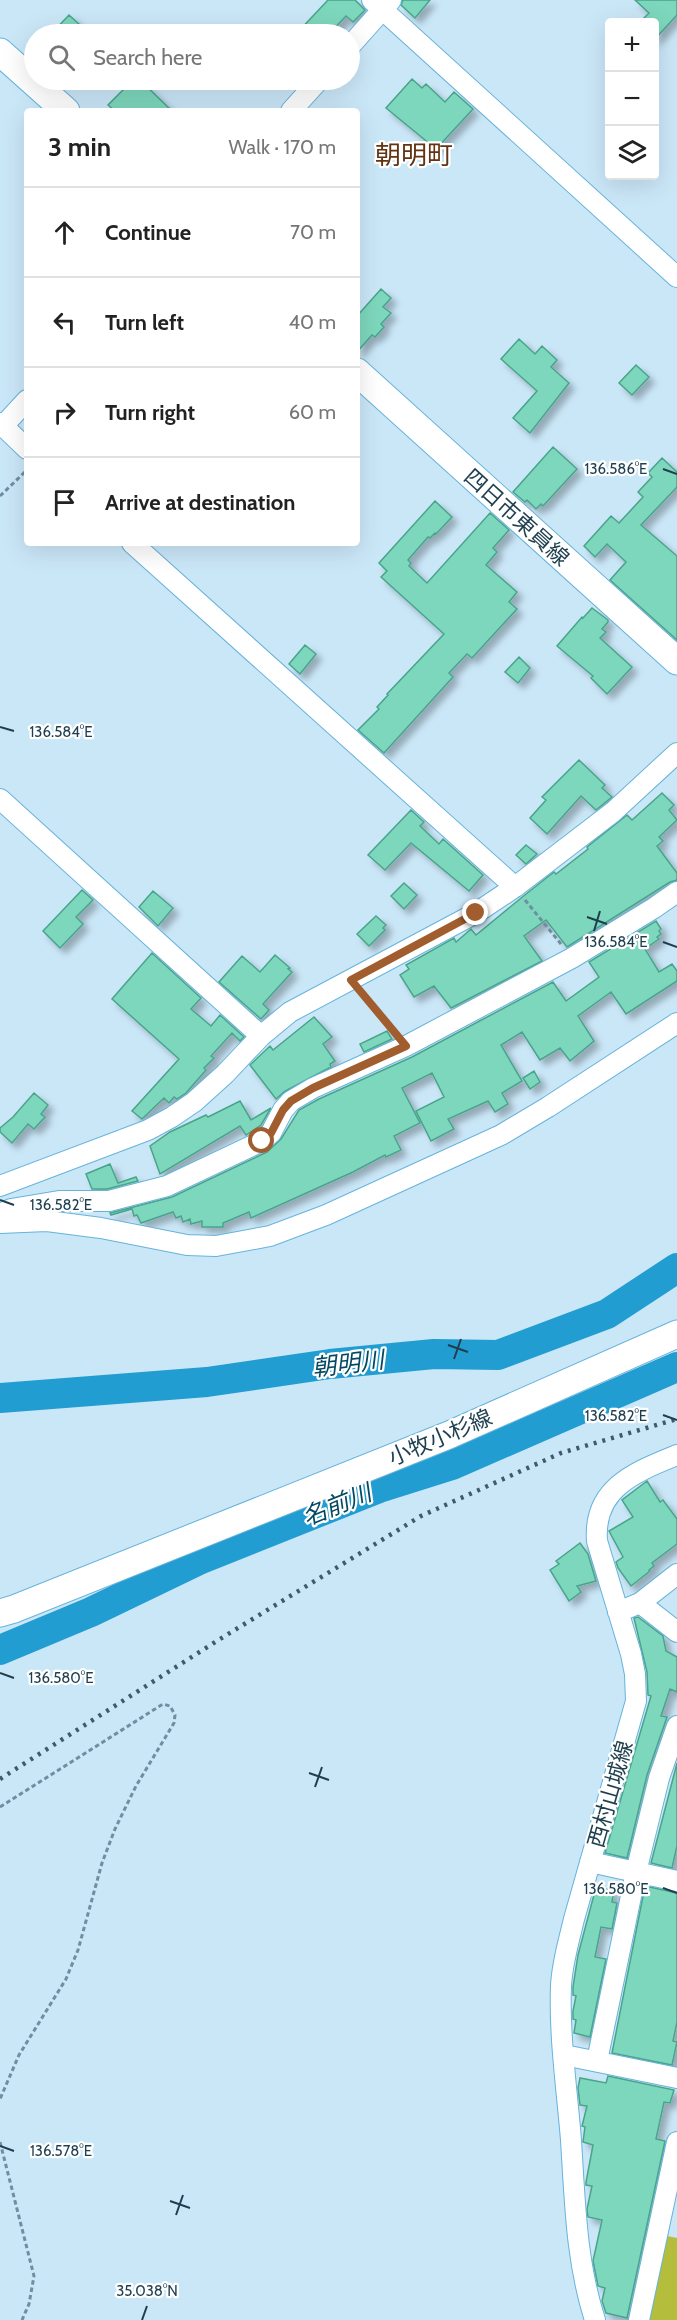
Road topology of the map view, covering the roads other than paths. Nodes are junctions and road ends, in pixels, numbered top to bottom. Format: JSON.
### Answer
{"nodes":[{"id":1,"x":382,"y":3,"type":"edge"},
{"id":2,"x":360,"y":33,"type":"edge"},
{"id":3,"x":0,"y":52,"type":"edge"},
{"id":4,"x":24,"y":73,"type":"edge"},
{"id":5,"x":43,"y":90,"type":"edge"},
{"id":6,"x":310,"y":90,"type":"edge"},
{"id":7,"x":63,"y":108,"type":"edge"},
{"id":8,"x":294,"y":108,"type":"edge"},
{"id":9,"x":677,"y":277,"type":"edge"},
{"id":10,"x":360,"y":375,"type":"edge"},
{"id":11,"x":24,"y":403,"type":"edge"},
{"id":12,"x":2,"y":424,"type":"edge"},
{"id":13,"x":24,"y":445,"type":"edge"},
{"id":14,"x":135,"y":546,"type":"edge"},
{"id":15,"x":677,"y":661,"type":"edge"},
{"id":16,"x":677,"y":753,"type":"edge"},
{"id":17,"x":0,"y":799,"type":"edge"},
{"id":18,"x":515,"y":887,"type":"junction"},
{"id":19,"x":677,"y":892,"type":"edge"},
{"id":20,"x":677,"y":1023,"type":"edge"},
{"id":21,"x":261,"y":1036,"type":"junction"},
{"id":22,"x":0,"y":1186,"type":"edge"},
{"id":23,"x":0,"y":1214,"type":"edge"},
{"id":24,"x":0,"y":1223,"type":"edge"},
{"id":25,"x":677,"y":1334,"type":"edge"},
{"id":26,"x":677,"y":1455,"type":"edge"},
{"id":27,"x":677,"y":1574,"type":"edge"},
{"id":28,"x":640,"y":1603,"type":"junction"},
{"id":29,"x":618,"y":1612,"type":"junction"},
{"id":30,"x":0,"y":1613,"type":"edge"},
{"id":31,"x":677,"y":1632,"type":"edge"},
{"id":32,"x":677,"y":1726,"type":"edge"},
{"id":33,"x":590,"y":1862,"type":"junction"},
{"id":34,"x":636,"y":1872,"type":"junction"},
{"id":35,"x":677,"y":1881,"type":"edge"},
{"id":36,"x":564,"y":2055,"type":"junction"},
{"id":37,"x":597,"y":2061,"type":"junction"},
{"id":38,"x":677,"y":2078,"type":"edge"},
{"id":39,"x":677,"y":2142,"type":"edge"},
{"id":40,"x":595,"y":2320,"type":"edge"},
{"id":41,"x":639,"y":2320,"type":"edge"}],
"edges":[{"from":1,"to":2,"type":"street"},
{"from":1,"to":9,"type":"street"},
{"from":3,"to":4,"type":"main road"},
{"from":5,"to":7,"type":"main road"},
{"from":6,"to":8,"type":"street"},
{"from":10,"to":15,"type":"main road","name":"四日市東員線"},
{"from":11,"to":12,"type":"street"},
{"from":12,"to":13,"type":"street"},
{"from":14,"to":18,"type":"street"},
{"from":16,"to":18,"type":"street"},
{"from":17,"to":21,"type":"street"},
{"from":18,"to":21,"type":"street"},
{"from":19,"to":23,"type":"street"},
{"from":20,"to":24,"type":"street"},
{"from":21,"to":22,"type":"street"},
{"from":25,"to":30,"type":"main road","name":"小牧小杉線"},
{"from":26,"to":29,"type":"street","name":"西村山城線"},
{"from":27,"to":28,"type":"street"},
{"from":28,"to":29,"type":"street"},
{"from":28,"to":31,"type":"street"},
{"from":29,"to":33,"type":"street","name":"西村山城線"},
{"from":32,"to":34,"type":"street"},
{"from":33,"to":34,"type":"street"},
{"from":33,"to":36,"type":"street","name":"西村山城線"},
{"from":34,"to":35,"type":"street"},
{"from":34,"to":37,"type":"street"},
{"from":36,"to":37,"type":"street"},
{"from":36,"to":40,"type":"street","name":"西村山城線"},
{"from":37,"to":38,"type":"street"},
{"from":39,"to":41,"type":"street"}]}
